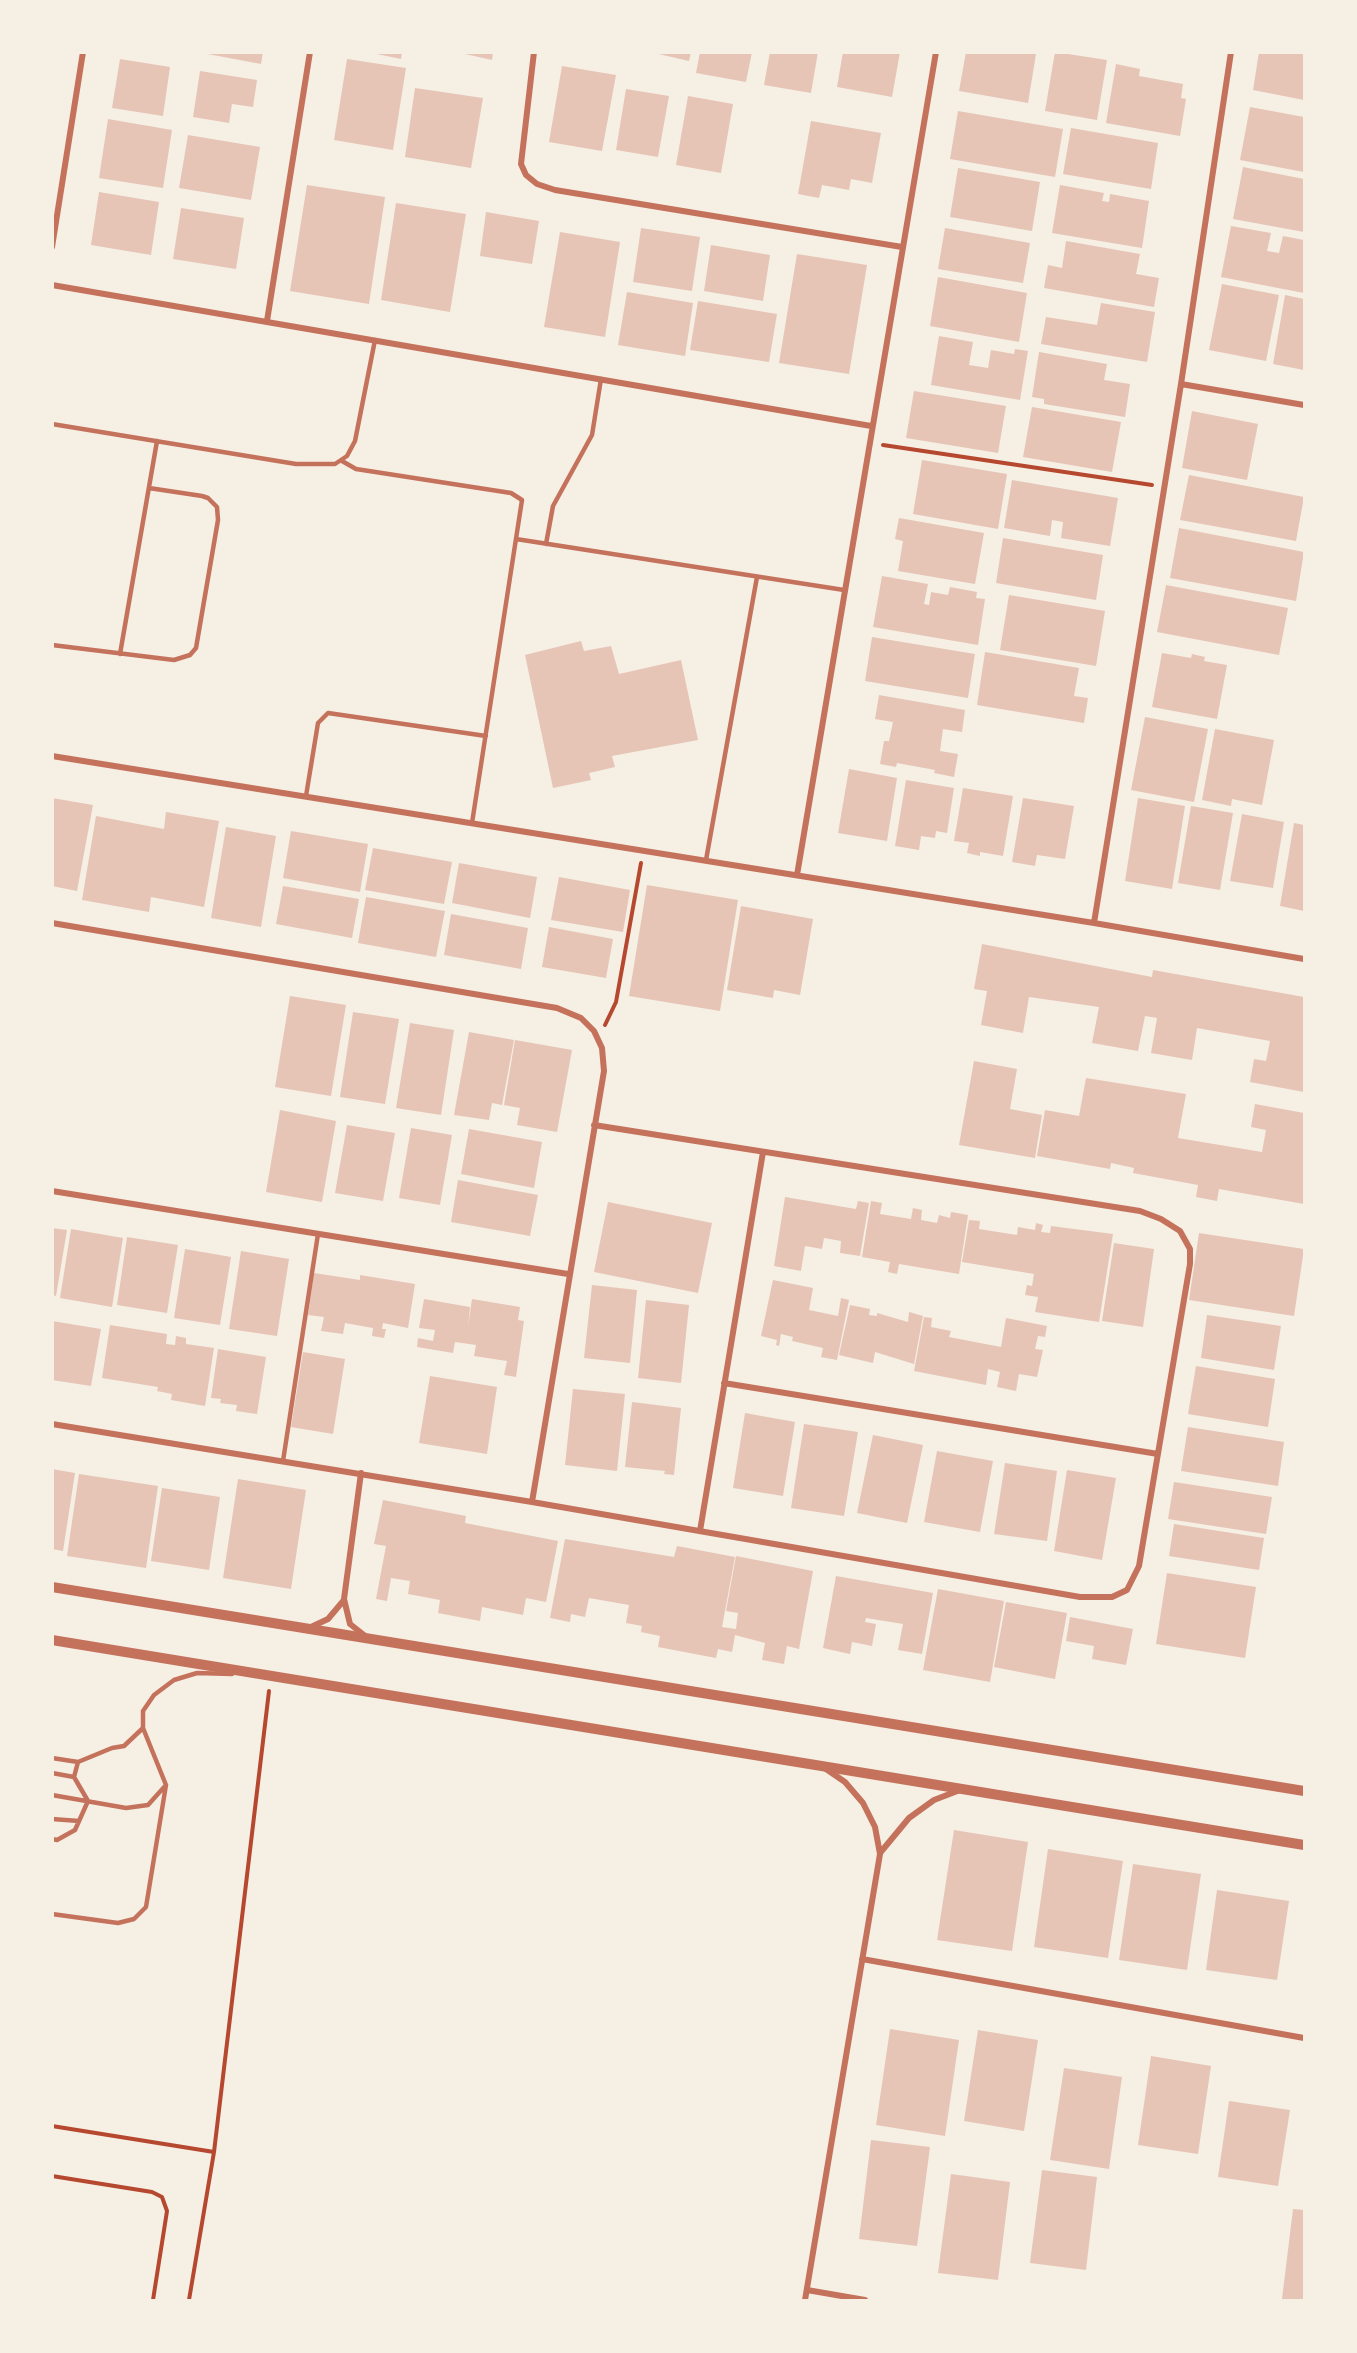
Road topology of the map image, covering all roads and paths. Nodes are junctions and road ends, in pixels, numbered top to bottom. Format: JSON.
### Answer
{"nodes":[{"id":1,"x":83,"y":52,"type":"edge"},
{"id":2,"x":310,"y":52,"type":"edge"},
{"id":3,"x":534,"y":52,"type":"edge"},
{"id":4,"x":936,"y":52,"type":"edge"},
{"id":5,"x":1231,"y":52,"type":"edge"},
{"id":6,"x":52,"y":247,"type":"edge"},
{"id":7,"x":902,"y":247,"type":"junction"},
{"id":8,"x":52,"y":285,"type":"edge"},
{"id":9,"x":267,"y":321,"type":"junction"},
{"id":10,"x":375,"y":340,"type":"junction"},
{"id":11,"x":601,"y":379,"type":"junction"},
{"id":12,"x":1181,"y":384,"type":"junction"},
{"id":13,"x":1305,"y":405,"type":"edge"},
{"id":14,"x":52,"y":424,"type":"edge"},
{"id":15,"x":871,"y":426,"type":"junction"},
{"id":16,"x":157,"y":441,"type":"junction"},
{"id":17,"x":868,"y":443,"type":"junction"},
{"id":18,"x":342,"y":461,"type":"junction"},
{"id":19,"x":1164,"y":487,"type":"junction"},
{"id":20,"x":149,"y":488,"type":"junction"},
{"id":21,"x":516,"y":539,"type":"junction"},
{"id":22,"x":546,"y":544,"type":"junction"},
{"id":23,"x":757,"y":577,"type":"junction"},
{"id":24,"x":844,"y":590,"type":"junction"},
{"id":25,"x":53,"y":646,"type":"edge"},
{"id":26,"x":120,"y":654,"type":"junction"},
{"id":27,"x":486,"y":736,"type":"junction"},
{"id":28,"x":52,"y":756,"type":"edge"},
{"id":29,"x":306,"y":796,"type":"junction"},
{"id":30,"x":472,"y":823,"type":"junction"},
{"id":31,"x":643,"y":850,"type":"junction"},
{"id":32,"x":706,"y":860,"type":"junction"},
{"id":33,"x":797,"y":875,"type":"junction"},
{"id":34,"x":52,"y":923,"type":"edge"},
{"id":35,"x":1094,"y":923,"type":"junction"},
{"id":36,"x":1305,"y":959,"type":"edge"},
{"id":37,"x":599,"y":1039,"type":"junction"},
{"id":38,"x":594,"y":1125,"type":"junction"},
{"id":39,"x":762,"y":1152,"type":"junction"},
{"id":40,"x":52,"y":1191,"type":"edge"},
{"id":41,"x":318,"y":1234,"type":"junction"},
{"id":42,"x":568,"y":1274,"type":"junction"},
{"id":43,"x":724,"y":1383,"type":"junction"},
{"id":44,"x":52,"y":1424,"type":"edge"},
{"id":45,"x":1158,"y":1454,"type":"junction"},
{"id":46,"x":283,"y":1461,"type":"junction"},
{"id":47,"x":361,"y":1473,"type":"junction"},
{"id":48,"x":532,"y":1502,"type":"junction"},
{"id":49,"x":700,"y":1531,"type":"junction"},
{"id":50,"x":52,"y":1587,"type":"edge"},
{"id":51,"x":344,"y":1599,"type":"junction"},
{"id":52,"x":305,"y":1628,"type":"junction"},
{"id":53,"x":370,"y":1638,"type":"junction"},
{"id":54,"x":52,"y":1640,"type":"edge"},
{"id":55,"x":271,"y":1675,"type":"junction"},
{"id":56,"x":143,"y":1728,"type":"junction"},
{"id":57,"x":52,"y":1758,"type":"edge"},
{"id":58,"x":78,"y":1762,"type":"junction"},
{"id":59,"x":823,"y":1767,"type":"junction"},
{"id":60,"x":52,"y":1773,"type":"edge"},
{"id":61,"x":74,"y":1777,"type":"junction"},
{"id":62,"x":166,"y":1785,"type":"junction"},
{"id":63,"x":962,"y":1790,"type":"junction"},
{"id":64,"x":1305,"y":1792,"type":"edge"},
{"id":65,"x":52,"y":1795,"type":"edge"},
{"id":66,"x":88,"y":1801,"type":"junction"},
{"id":67,"x":52,"y":1819,"type":"edge"},
{"id":68,"x":79,"y":1821,"type":"junction"},
{"id":69,"x":52,"y":1839,"type":"edge"},
{"id":70,"x":1301,"y":1843,"type":"edge"},
{"id":71,"x":1305,"y":1853,"type":"edge"},
{"id":72,"x":880,"y":1854,"type":"junction"},
{"id":73,"x":52,"y":1914,"type":"edge"},
{"id":74,"x":862,"y":1959,"type":"junction"},
{"id":75,"x":1305,"y":2038,"type":"edge"},
{"id":76,"x":52,"y":2126,"type":"edge"},
{"id":77,"x":214,"y":2152,"type":"junction"},
{"id":78,"x":52,"y":2176,"type":"edge"},
{"id":79,"x":807,"y":2290,"type":"junction"},
{"id":80,"x":153,"y":2301,"type":"edge"},
{"id":81,"x":189,"y":2301,"type":"edge"},
{"id":82,"x":805,"y":2301,"type":"edge"},
{"id":83,"x":865,"y":2301,"type":"edge"}],
"edges":[{"from":1,"to":6,"type":"street"},
{"from":2,"to":9,"type":"street"},
{"from":3,"to":7,"type":"street"},
{"from":4,"to":7,"type":"street"},
{"from":5,"to":12,"type":"street"},
{"from":7,"to":15,"type":"street"},
{"from":8,"to":9,"type":"street"},
{"from":9,"to":10,"type":"street"},
{"from":10,"to":11,"type":"street"},
{"from":10,"to":18,"type":"lane"},
{"from":11,"to":15,"type":"street"},
{"from":11,"to":22,"type":"lane"},
{"from":12,"to":13,"type":"street"},
{"from":12,"to":19,"type":"street"},
{"from":14,"to":16,"type":"lane"},
{"from":15,"to":17,"type":"street"},
{"from":16,"to":18,"type":"lane"},
{"from":16,"to":20,"type":"lane"},
{"from":17,"to":19,"type":"path"},
{"from":17,"to":24,"type":"street"},
{"from":18,"to":21,"type":"lane"},
{"from":19,"to":35,"type":"street"},
{"from":20,"to":26,"type":"lane"},
{"from":20,"to":26,"type":"lane"},
{"from":21,"to":22,"type":"lane"},
{"from":21,"to":27,"type":"lane"},
{"from":22,"to":23,"type":"lane"},
{"from":23,"to":24,"type":"lane"},
{"from":23,"to":32,"type":"lane"},
{"from":24,"to":33,"type":"street"},
{"from":25,"to":26,"type":"lane"},
{"from":27,"to":29,"type":"lane"},
{"from":27,"to":30,"type":"lane"},
{"from":28,"to":29,"type":"street"},
{"from":29,"to":30,"type":"street"},
{"from":30,"to":31,"type":"street"},
{"from":31,"to":32,"type":"street"},
{"from":31,"to":37,"type":"path"},
{"from":32,"to":33,"type":"street"},
{"from":33,"to":35,"type":"street"},
{"from":34,"to":37,"type":"street"},
{"from":35,"to":36,"type":"street"},
{"from":37,"to":38,"type":"street"},
{"from":38,"to":39,"type":"street"},
{"from":38,"to":42,"type":"street"},
{"from":39,"to":43,"type":"street"},
{"from":39,"to":45,"type":"street"},
{"from":40,"to":41,"type":"street"},
{"from":41,"to":42,"type":"street"},
{"from":41,"to":46,"type":"lane"},
{"from":42,"to":48,"type":"street"},
{"from":43,"to":45,"type":"street"},
{"from":43,"to":49,"type":"street"},
{"from":44,"to":46,"type":"street"},
{"from":45,"to":49,"type":"street"},
{"from":46,"to":47,"type":"street"},
{"from":47,"to":48,"type":"street"},
{"from":47,"to":51,"type":"street"},
{"from":48,"to":49,"type":"street"},
{"from":50,"to":52,"type":"street"},
{"from":51,"to":52,"type":"street"},
{"from":51,"to":53,"type":"street"},
{"from":52,"to":53,"type":"street"},
{"from":53,"to":64,"type":"street"},
{"from":54,"to":55,"type":"street"},
{"from":55,"to":56,"type":"lane"},
{"from":55,"to":59,"type":"street"},
{"from":55,"to":77,"type":"path"},
{"from":56,"to":58,"type":"lane"},
{"from":56,"to":62,"type":"lane"},
{"from":57,"to":58,"type":"lane"},
{"from":58,"to":61,"type":"lane"},
{"from":59,"to":63,"type":"street"},
{"from":59,"to":72,"type":"street"},
{"from":60,"to":61,"type":"lane"},
{"from":61,"to":66,"type":"lane"},
{"from":62,"to":66,"type":"lane"},
{"from":62,"to":73,"type":"lane"},
{"from":63,"to":70,"type":"street"},
{"from":63,"to":72,"type":"street"},
{"from":65,"to":66,"type":"lane"},
{"from":66,"to":68,"type":"lane"},
{"from":67,"to":68,"type":"lane"},
{"from":68,"to":69,"type":"lane"},
{"from":70,"to":71,"type":"lane"},
{"from":72,"to":74,"type":"street"},
{"from":74,"to":75,"type":"street"},
{"from":74,"to":79,"type":"street"},
{"from":76,"to":77,"type":"path"},
{"from":77,"to":81,"type":"path"},
{"from":78,"to":80,"type":"path"},
{"from":79,"to":82,"type":"street"},
{"from":79,"to":83,"type":"street"}]}
